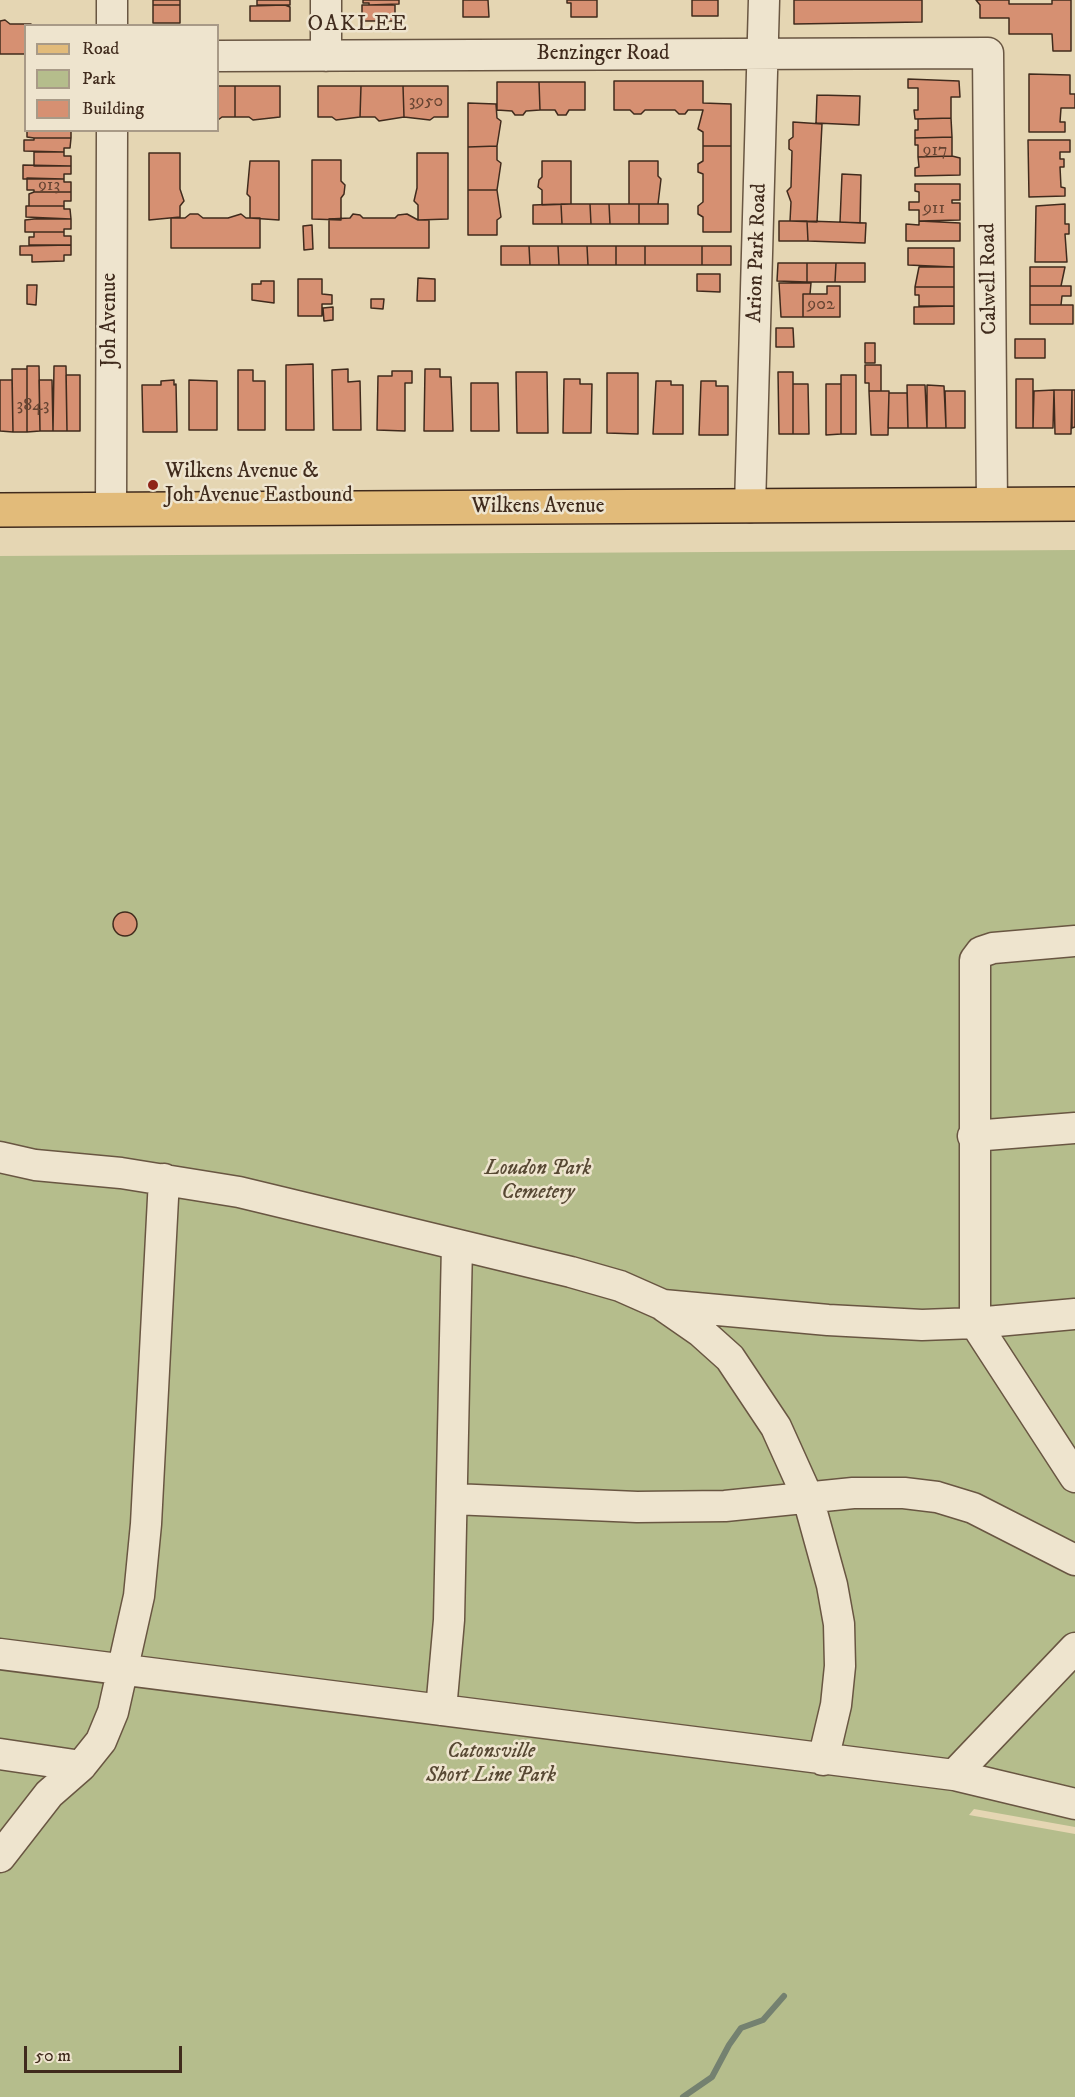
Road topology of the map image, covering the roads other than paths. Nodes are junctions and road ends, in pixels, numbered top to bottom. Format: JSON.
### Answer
{"nodes":[{"id":1,"x":112,"y":0,"type":"edge"},
{"id":2,"x":326,"y":0,"type":"edge"},
{"id":3,"x":764,"y":0,"type":"edge"},
{"id":4,"x":112,"y":24,"type":"edge"},
{"id":5,"x":988,"y":53,"type":"joint"},
{"id":6,"x":763,"y":54,"type":"junction"},
{"id":7,"x":219,"y":56,"type":"edge"},
{"id":8,"x":326,"y":56,"type":"junction"},
{"id":9,"x":112,"y":132,"type":"edge"},
{"id":10,"x":1075,"y":504,"type":"edge"},
{"id":11,"x":992,"y":505,"type":"junction"},
{"id":12,"x":750,"y":507,"type":"junction"},
{"id":13,"x":111,"y":509,"type":"junction"},
{"id":14,"x":0,"y":510,"type":"edge"},
{"id":15,"x":1075,"y":940,"type":"edge"},
{"id":16,"x":1075,"y":1128,"type":"edge"},
{"id":17,"x":973,"y":1136,"type":"junction"},
{"id":18,"x":0,"y":1157,"type":"edge"},
{"id":19,"x":164,"y":1179,"type":"junction"},
{"id":20,"x":456,"y":1245,"type":"junction"},
{"id":21,"x":663,"y":1305,"type":"junction"},
{"id":22,"x":1075,"y":1314,"type":"edge"},
{"id":23,"x":975,"y":1323,"type":"junction"},
{"id":24,"x":1075,"y":1477,"type":"edge"},
{"id":25,"x":808,"y":1498,"type":"junction"},
{"id":26,"x":453,"y":1499,"type":"junction"},
{"id":27,"x":1075,"y":1560,"type":"edge"},
{"id":28,"x":1075,"y":1647,"type":"edge"},
{"id":29,"x":0,"y":1654,"type":"edge"},
{"id":30,"x":122,"y":1671,"type":"junction"},
{"id":31,"x":441,"y":1710,"type":"junction"},
{"id":32,"x":0,"y":1754,"type":"edge"},
{"id":33,"x":823,"y":1761,"type":"junction"},
{"id":34,"x":81,"y":1766,"type":"junction"},
{"id":35,"x":954,"y":1775,"type":"junction"},
{"id":36,"x":1075,"y":1804,"type":"edge"},
{"id":37,"x":0,"y":1857,"type":"edge"}],
"edges":[{"from":1,"to":4,"type":"street"},
{"from":2,"to":8,"type":"street"},
{"from":3,"to":6,"type":"street","name":"Arion Park Road"},
{"from":5,"to":6,"type":"street","name":"Benzinger Road"},
{"from":5,"to":11,"type":"street","name":"Calwell Road"},
{"from":6,"to":8,"type":"street","name":"Benzinger Road"},
{"from":6,"to":12,"type":"street","name":"Arion Park Road"},
{"from":7,"to":8,"type":"street","name":"Benzinger Road"},
{"from":9,"to":13,"type":"street","name":"Joh Avenue"},
{"from":10,"to":11,"type":"main road","name":"Wilkens Avenue"},
{"from":11,"to":12,"type":"main road","name":"Wilkens Avenue"},
{"from":12,"to":13,"type":"main road","name":"Wilkens Avenue"},
{"from":13,"to":14,"type":"main road","name":"Wilkens Avenue"},
{"from":15,"to":17,"type":"street"},
{"from":16,"to":17,"type":"street"},
{"from":17,"to":23,"type":"street"},
{"from":18,"to":19,"type":"street"},
{"from":19,"to":20,"type":"street"},
{"from":19,"to":30,"type":"street"},
{"from":20,"to":21,"type":"street"},
{"from":20,"to":26,"type":"street"},
{"from":21,"to":23,"type":"street"},
{"from":21,"to":25,"type":"street"},
{"from":22,"to":23,"type":"street"},
{"from":23,"to":24,"type":"street"},
{"from":25,"to":26,"type":"street"},
{"from":25,"to":27,"type":"street"},
{"from":25,"to":33,"type":"street"},
{"from":26,"to":31,"type":"street"},
{"from":28,"to":35,"type":"street"},
{"from":29,"to":30,"type":"street"},
{"from":30,"to":31,"type":"street"},
{"from":30,"to":34,"type":"street"},
{"from":31,"to":33,"type":"street"},
{"from":32,"to":34,"type":"street"},
{"from":33,"to":35,"type":"street"},
{"from":34,"to":37,"type":"street"},
{"from":35,"to":36,"type":"street"}]}
